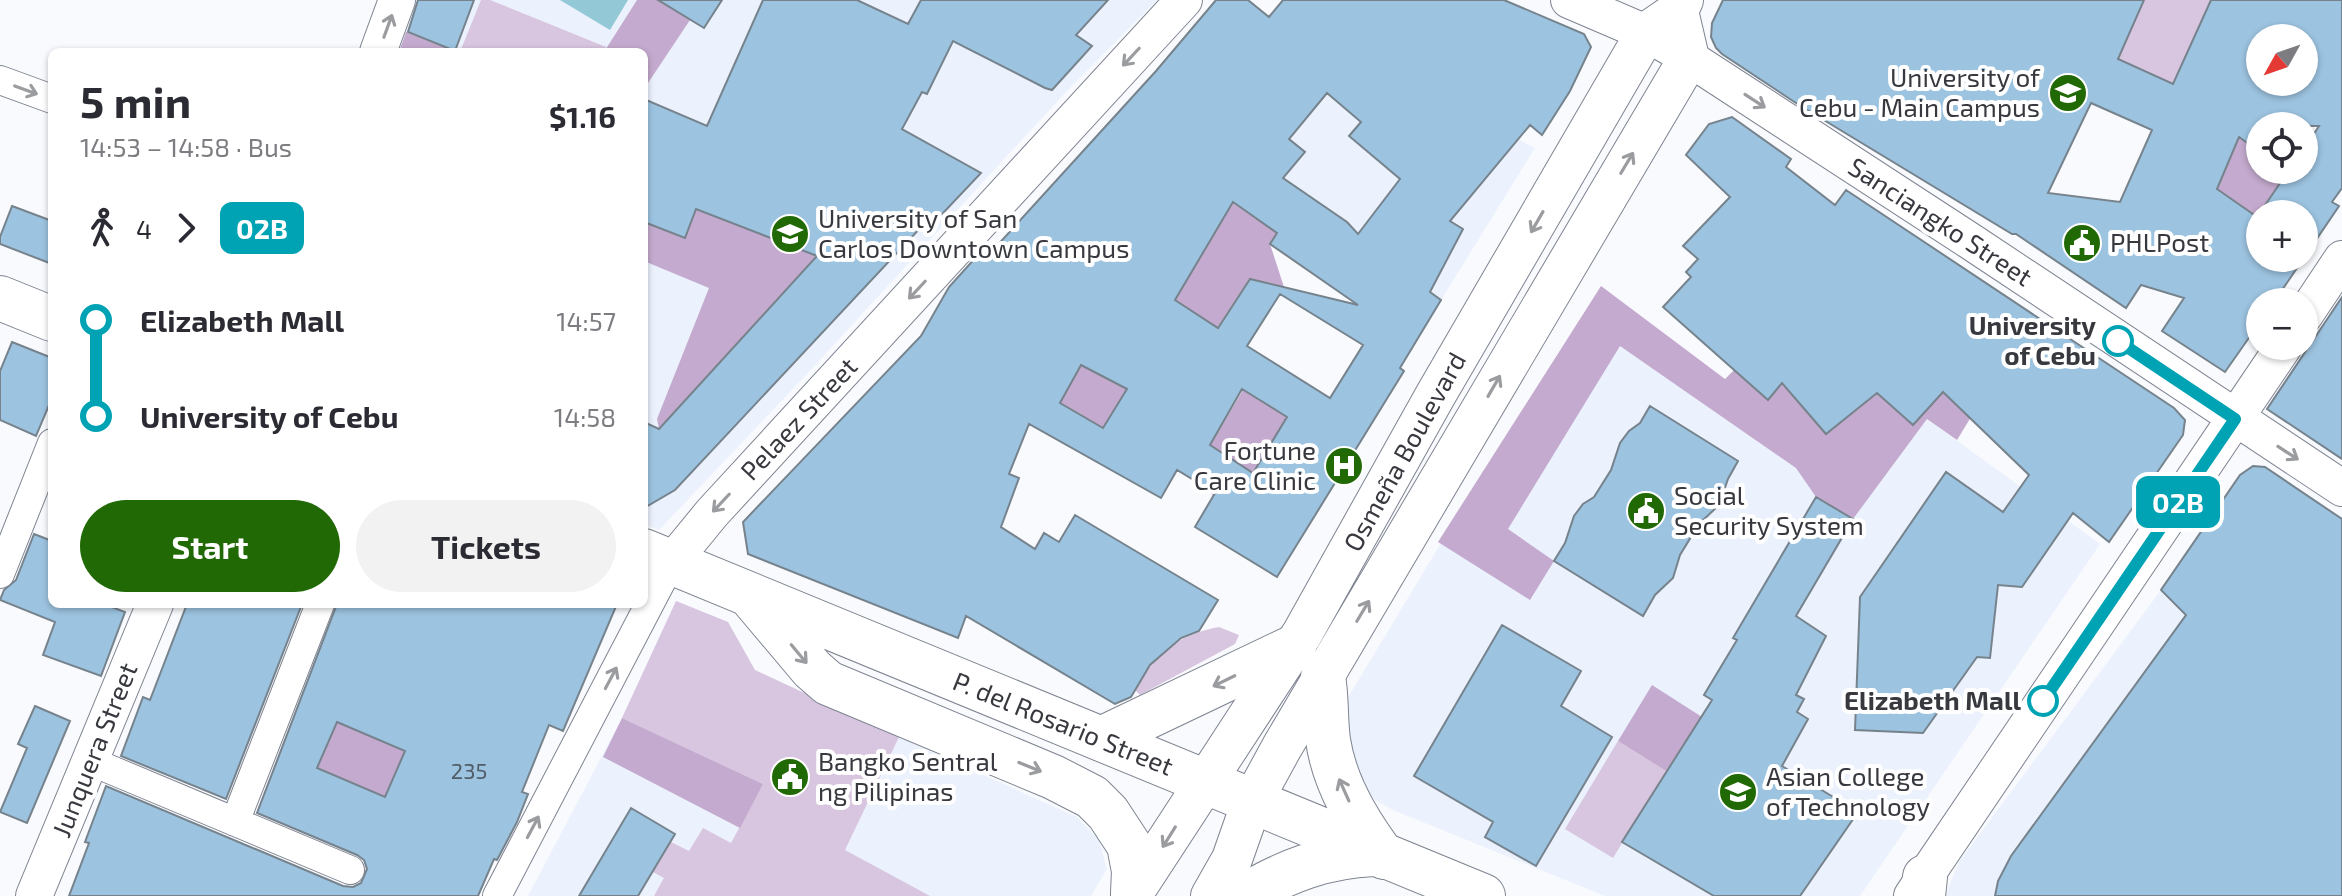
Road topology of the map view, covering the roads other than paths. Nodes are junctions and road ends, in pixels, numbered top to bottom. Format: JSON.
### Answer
{"nodes":[{"id":1,"x":397,"y":0,"type":"edge"},
{"id":2,"x":1184,"y":0,"type":"edge"},
{"id":3,"x":1569,"y":0,"type":"edge"},
{"id":4,"x":1681,"y":5,"type":"edge"},
{"id":5,"x":1646,"y":33,"type":"junction"},
{"id":6,"x":379,"y":48,"type":"edge"},
{"id":7,"x":1689,"y":58,"type":"junction"},
{"id":8,"x":0,"y":80,"type":"edge"},
{"id":9,"x":48,"y":98,"type":"edge"},
{"id":10,"x":2342,"y":259,"type":"edge"},
{"id":11,"x":2318,"y":295,"type":"edge"},
{"id":12,"x":0,"y":298,"type":"edge"},
{"id":13,"x":48,"y":317,"type":"edge"},
{"id":14,"x":2275,"y":360,"type":"edge"},
{"id":15,"x":2235,"y":419,"type":"junction"},
{"id":16,"x":48,"y":453,"type":"edge"},
{"id":17,"x":2342,"y":488,"type":"edge"},
{"id":18,"x":657,"y":557,"type":"edge"},
{"id":19,"x":0,"y":574,"type":"edge"},
{"id":20,"x":648,"y":576,"type":"edge"},
{"id":21,"x":749,"y":594,"type":"junction"},
{"id":22,"x":153,"y":608,"type":"edge"},
{"id":23,"x":318,"y":608,"type":"edge"},
{"id":24,"x":633,"y":608,"type":"edge"},
{"id":25,"x":1308,"y":662,"type":"junction"},
{"id":26,"x":1101,"y":739,"type":"junction"},
{"id":27,"x":90,"y":761,"type":"junction"},
{"id":28,"x":1204,"y":782,"type":"junction"},
{"id":29,"x":1252,"y":802,"type":"junction"},
{"id":30,"x":235,"y":822,"type":"junction"},
{"id":31,"x":1380,"y":856,"type":"junction"},
{"id":32,"x":350,"y":870,"type":"dead end"},
{"id":33,"x":1920,"y":890,"type":"edge"},
{"id":34,"x":1132,"y":894,"type":"edge"},
{"id":35,"x":34,"y":896,"type":"edge"},
{"id":36,"x":497,"y":896,"type":"edge"},
{"id":37,"x":1211,"y":896,"type":"edge"},
{"id":38,"x":1244,"y":896,"type":"edge"},
{"id":39,"x":1483,"y":896,"type":"edge"}],
"edges":[{"from":6,"to":1,"type":"street","one_way":true},
{"from":2,"to":18,"type":"street","name":"Pelaez Street","one_way":true},
{"from":3,"to":5,"type":"street","name":"Sanciangko Street"},
{"from":4,"to":5,"type":"main road","name":"Osmeña Boulevard"},
{"from":4,"to":7,"type":"main road","name":"Osmeña Boulevard"},
{"from":5,"to":7,"type":"street","name":"Sanciangko Street"},
{"from":5,"to":25,"type":"main road","name":"Osmeña Boulevard","one_way":true},
{"from":7,"to":15,"type":"street","name":"Sanciangko Street","one_way":true},
{"from":25,"to":7,"type":"main road","name":"Osmeña Boulevard","one_way":true},
{"from":8,"to":9,"type":"street","one_way":true},
{"from":10,"to":11,"type":"street"},
{"from":12,"to":13,"type":"main road"},
{"from":14,"to":15,"type":"street"},
{"from":15,"to":17,"type":"street","name":"Sanciangko Street","one_way":true},
{"from":15,"to":33,"type":"street"},
{"from":16,"to":19,"type":"street"},
{"from":20,"to":18,"type":"street","name":"Pelaez Street","one_way":true},
{"from":18,"to":21,"type":"main road","name":"P. del Rosario Street"},
{"from":21,"to":26,"type":"main road","name":"P. del Rosario Street"},
{"from":21,"to":34,"type":"main road","one_way":true},
{"from":22,"to":27,"type":"street","name":"Junquera Street"},
{"from":23,"to":30,"type":"street"},
{"from":36,"to":24,"type":"street","name":"Pelaez Street","one_way":true},
{"from":25,"to":26,"type":"main road","one_way":true},
{"from":25,"to":28,"type":"main road","name":"Osmeña Boulevard"},
{"from":25,"to":29,"type":"main road","name":"Osmeña Boulevard"},
{"from":31,"to":25,"type":"main road","one_way":true},
{"from":26,"to":28,"type":"main road","name":"P. del Rosario Street"},
{"from":27,"to":30,"type":"street"},
{"from":27,"to":35,"type":"street","name":"Junquera Street"},
{"from":28,"to":29,"type":"main road","name":"P. del Rosario Street"},
{"from":28,"to":34,"type":"main road","name":"Osmeña Boulevard","one_way":true},
{"from":29,"to":31,"type":"main road","name":"P. del Rosario Street"},
{"from":29,"to":37,"type":"main road","name":"Osmeña Boulevard"},
{"from":30,"to":32,"type":"street"},
{"from":31,"to":38,"type":"main road"},
{"from":31,"to":39,"type":"main road","name":"P. del Rosario Street"}]}
